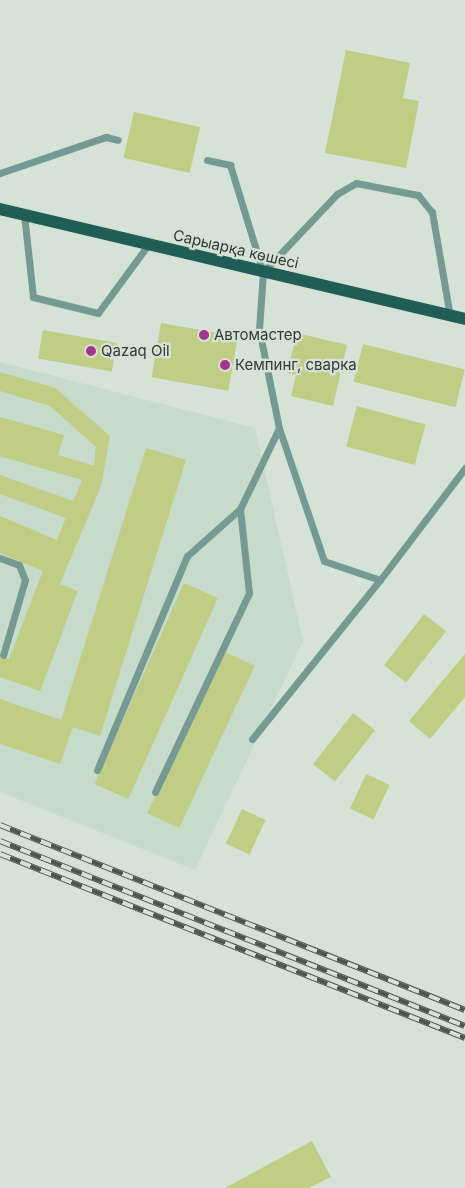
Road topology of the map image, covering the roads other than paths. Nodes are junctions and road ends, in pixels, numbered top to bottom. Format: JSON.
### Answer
{"nodes":[{"id":1,"x":118,"y":140,"type":"dead end"},
{"id":2,"x":207,"y":160,"type":"dead end"},
{"id":3,"x":0,"y":173,"type":"edge"},
{"id":4,"x":0,"y":209,"type":"edge"},
{"id":5,"x":24,"y":214,"type":"junction"},
{"id":6,"x":148,"y":245,"type":"junction"},
{"id":7,"x":263,"y":272,"type":"junction"},
{"id":8,"x":450,"y":316,"type":"junction"},
{"id":9,"x":465,"y":319,"type":"edge"},
{"id":10,"x":279,"y":428,"type":"junction"},
{"id":11,"x":465,"y":468,"type":"edge"},
{"id":12,"x":240,"y":509,"type":"junction"},
{"id":13,"x":0,"y":558,"type":"edge"},
{"id":14,"x":380,"y":580,"type":"junction"},
{"id":15,"x":4,"y":655,"type":"dead end"},
{"id":16,"x":252,"y":739,"type":"dead end"},
{"id":17,"x":97,"y":770,"type":"dead end"},
{"id":18,"x":156,"y":792,"type":"dead end"}],
"edges":[{"from":1,"to":3,"type":"lane"},
{"from":2,"to":7,"type":"lane"},
{"from":4,"to":5,"type":"main road","name":"Сарыарқа көшесі"},
{"from":5,"to":6,"type":"main road","name":"Сарыарқа көшесі"},
{"from":5,"to":6,"type":"lane"},
{"from":6,"to":7,"type":"main road","name":"Сарыарқа көшесі"},
{"from":7,"to":8,"type":"main road","name":"Сарыарқа көшесі"},
{"from":7,"to":8,"type":"lane"},
{"from":7,"to":10,"type":"lane"},
{"from":8,"to":9,"type":"main road","name":"Сарыарқа көшесі"},
{"from":10,"to":12,"type":"lane"},
{"from":10,"to":14,"type":"lane"},
{"from":11,"to":14,"type":"lane"},
{"from":12,"to":17,"type":"lane"},
{"from":12,"to":18,"type":"lane"},
{"from":13,"to":15,"type":"lane"},
{"from":14,"to":16,"type":"lane"}]}
